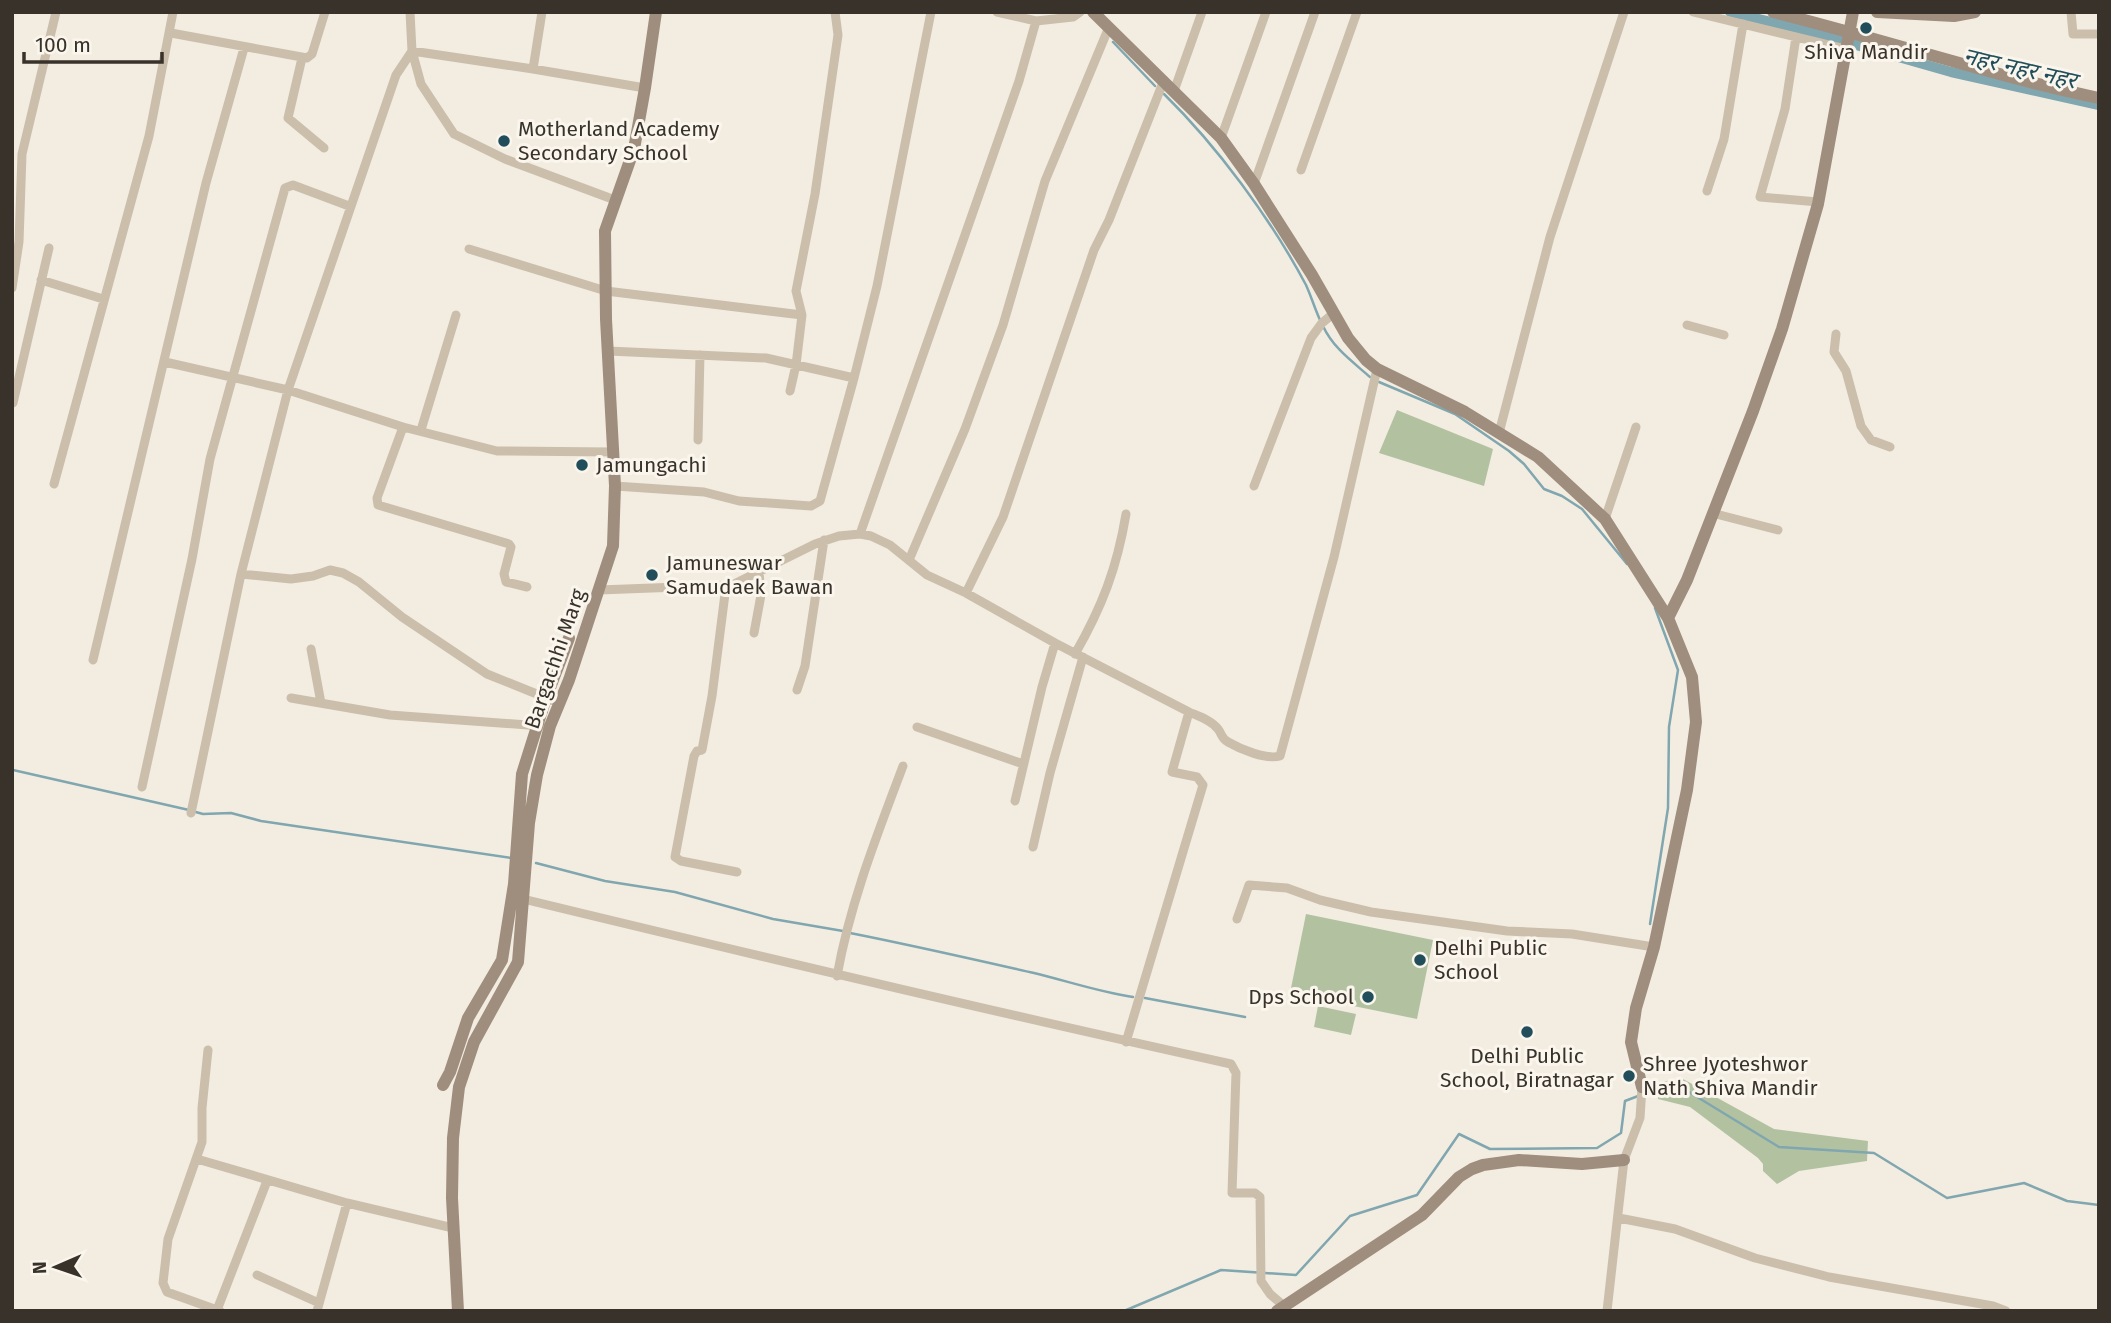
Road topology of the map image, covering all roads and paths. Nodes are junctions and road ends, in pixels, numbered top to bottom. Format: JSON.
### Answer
{"nodes":[{"id":1,"x":56,"y":12,"type":"edge"},
{"id":2,"x":173,"y":12,"type":"edge"},
{"id":3,"x":325,"y":12,"type":"edge"},
{"id":4,"x":410,"y":12,"type":"edge"},
{"id":5,"x":542,"y":12,"type":"edge"},
{"id":6,"x":656,"y":12,"type":"edge"},
{"id":7,"x":835,"y":12,"type":"edge"},
{"id":8,"x":931,"y":12,"type":"edge"},
{"id":9,"x":997,"y":12,"type":"edge"},
{"id":10,"x":1080,"y":12,"type":"edge"},
{"id":11,"x":1093,"y":12,"type":"edge"},
{"id":12,"x":1202,"y":12,"type":"edge"},
{"id":13,"x":1266,"y":12,"type":"edge"},
{"id":14,"x":1315,"y":12,"type":"edge"},
{"id":15,"x":1357,"y":12,"type":"edge"},
{"id":16,"x":1624,"y":12,"type":"edge"},
{"id":17,"x":1693,"y":12,"type":"edge"},
{"id":18,"x":1773,"y":12,"type":"edge"},
{"id":19,"x":1853,"y":12,"type":"edge"},
{"id":20,"x":1975,"y":12,"type":"edge"},
{"id":21,"x":2071,"y":12,"type":"edge"},
{"id":22,"x":1886,"y":13,"type":"edge"},
{"id":23,"x":1036,"y":21,"type":"junction"},
{"id":24,"x":1743,"y":24,"type":"junction"},
{"id":25,"x":1110,"y":27,"type":"junction"},
{"id":26,"x":171,"y":33,"type":"junction"},
{"id":27,"x":2099,"y":34,"type":"edge"},
{"id":28,"x":1796,"y":37,"type":"junction"},
{"id":29,"x":1848,"y":41,"type":"junction"},
{"id":30,"x":244,"y":48,"type":"junction"},
{"id":31,"x":412,"y":51,"type":"junction"},
{"id":32,"x":302,"y":58,"type":"junction"},
{"id":33,"x":533,"y":69,"type":"junction"},
{"id":34,"x":1164,"y":80,"type":"junction"},
{"id":35,"x":645,"y":88,"type":"junction"},
{"id":36,"x":1174,"y":90,"type":"junction"},
{"id":37,"x":2099,"y":98,"type":"edge"},
{"id":38,"x":1221,"y":138,"type":"junction"},
{"id":39,"x":324,"y":148,"type":"dead end"},
{"id":40,"x":1301,"y":170,"type":"dead end"},
{"id":41,"x":1254,"y":184,"type":"junction"},
{"id":42,"x":1707,"y":191,"type":"dead end"},
{"id":43,"x":615,"y":200,"type":"junction"},
{"id":44,"x":1818,"y":202,"type":"junction"},
{"id":45,"x":349,"y":206,"type":"junction"},
{"id":46,"x":16,"y":242,"type":"edge"},
{"id":47,"x":49,"y":247,"type":"dead end"},
{"id":48,"x":469,"y":249,"type":"dead end"},
{"id":49,"x":41,"y":280,"type":"junction"},
{"id":50,"x":12,"y":288,"type":"edge"},
{"id":51,"x":606,"y":291,"type":"junction"},
{"id":52,"x":103,"y":299,"type":"junction"},
{"id":53,"x":1334,"y":313,"type":"junction"},
{"id":54,"x":456,"y":315,"type":"dead end"},
{"id":55,"x":802,"y":315,"type":"junction"},
{"id":56,"x":1687,"y":325,"type":"dead end"},
{"id":57,"x":1836,"y":334,"type":"dead end"},
{"id":58,"x":1724,"y":335,"type":"dead end"},
{"id":59,"x":608,"y":351,"type":"junction"},
{"id":60,"x":700,"y":355,"type":"junction"},
{"id":61,"x":165,"y":362,"type":"junction"},
{"id":62,"x":796,"y":365,"type":"junction"},
{"id":63,"x":1377,"y":369,"type":"junction"},
{"id":64,"x":232,"y":375,"type":"junction"},
{"id":65,"x":854,"y":378,"type":"junction"},
{"id":66,"x":15,"y":380,"type":"edge"},
{"id":67,"x":288,"y":390,"type":"junction"},
{"id":68,"x":790,"y":391,"type":"dead end"},
{"id":69,"x":13,"y":403,"type":"edge"},
{"id":70,"x":403,"y":426,"type":"junction"},
{"id":71,"x":1636,"y":427,"type":"dead end"},
{"id":72,"x":421,"y":430,"type":"junction"},
{"id":73,"x":1499,"y":433,"type":"junction"},
{"id":74,"x":698,"y":440,"type":"dead end"},
{"id":75,"x":1890,"y":447,"type":"dead end"},
{"id":76,"x":613,"y":452,"type":"junction"},
{"id":77,"x":54,"y":484,"type":"dead end"},
{"id":78,"x":615,"y":486,"type":"junction"},
{"id":79,"x":1254,"y":486,"type":"dead end"},
{"id":80,"x":1712,"y":513,"type":"junction"},
{"id":81,"x":1126,"y":514,"type":"dead end"},
{"id":82,"x":1605,"y":519,"type":"junction"},
{"id":83,"x":1778,"y":530,"type":"dead end"},
{"id":84,"x":860,"y":534,"type":"junction"},
{"id":85,"x":824,"y":540,"type":"junction"},
{"id":86,"x":909,"y":560,"type":"junction"},
{"id":87,"x":759,"y":572,"type":"junction"},
{"id":88,"x":241,"y":574,"type":"junction"},
{"id":89,"x":726,"y":586,"type":"junction"},
{"id":90,"x":527,"y":587,"type":"dead end"},
{"id":91,"x":599,"y":590,"type":"junction"},
{"id":92,"x":966,"y":593,"type":"junction"},
{"id":93,"x":1668,"y":618,"type":"junction"},
{"id":94,"x":754,"y":633,"type":"dead end"},
{"id":95,"x":569,"y":638,"type":"dead end"},
{"id":96,"x":1055,"y":643,"type":"junction"},
{"id":97,"x":311,"y":649,"type":"dead end"},
{"id":98,"x":1079,"y":656,"type":"junction"},
{"id":99,"x":93,"y":660,"type":"dead end"},
{"id":100,"x":797,"y":690,"type":"dead end"},
{"id":101,"x":290,"y":698,"type":"dead end"},
{"id":102,"x":546,"y":698,"type":"junction"},
{"id":103,"x":321,"y":703,"type":"junction"},
{"id":104,"x":559,"y":703,"type":"junction"},
{"id":105,"x":1189,"y":712,"type":"junction"},
{"id":106,"x":536,"y":726,"type":"junction"},
{"id":107,"x":550,"y":726,"type":"junction"},
{"id":108,"x":917,"y":727,"type":"dead end"},
{"id":109,"x":1023,"y":764,"type":"junction"},
{"id":110,"x":903,"y":766,"type":"dead end"},
{"id":111,"x":142,"y":787,"type":"dead end"},
{"id":112,"x":1015,"y":801,"type":"dead end"},
{"id":113,"x":191,"y":813,"type":"dead end"},
{"id":114,"x":1033,"y":847,"type":"dead end"},
{"id":115,"x":737,"y":872,"type":"dead end"},
{"id":116,"x":523,"y":899,"type":"junction"},
{"id":117,"x":1237,"y":919,"type":"dead end"},
{"id":118,"x":1654,"y":947,"type":"junction"},
{"id":119,"x":836,"y":976,"type":"junction"},
{"id":120,"x":1126,"y":1042,"type":"junction"},
{"id":121,"x":208,"y":1050,"type":"dead end"},
{"id":122,"x":443,"y":1084,"type":"dead end"},
{"id":123,"x":1642,"y":1093,"type":"joint"},
{"id":124,"x":197,"y":1159,"type":"junction"},
{"id":125,"x":1624,"y":1160,"type":"junction"},
{"id":126,"x":267,"y":1181,"type":"junction"},
{"id":127,"x":347,"y":1203,"type":"junction"},
{"id":128,"x":1619,"y":1218,"type":"junction"},
{"id":129,"x":453,"y":1228,"type":"junction"},
{"id":130,"x":257,"y":1275,"type":"dead end"},
{"id":131,"x":318,"y":1307,"type":"edge"},
{"id":132,"x":1280,"y":1308,"type":"edge"},
{"id":133,"x":219,"y":1310,"type":"edge"},
{"id":134,"x":458,"y":1311,"type":"edge"},
{"id":135,"x":1607,"y":1311,"type":"edge"},
{"id":136,"x":2006,"y":1311,"type":"edge"}],
"edges":[{"from":1,"to":46,"type":"street"},
{"from":2,"to":26,"type":"street"},
{"from":3,"to":32,"type":"street"},
{"from":4,"to":31,"type":"street"},
{"from":5,"to":33,"type":"street"},
{"from":6,"to":35,"type":"street","name":"Bargachhi Marg"},
{"from":7,"to":55,"type":"street"},
{"from":8,"to":65,"type":"street"},
{"from":9,"to":23,"type":"street"},
{"from":10,"to":23,"type":"street"},
{"from":11,"to":25,"type":"street"},
{"from":12,"to":36,"type":"street"},
{"from":13,"to":38,"type":"street"},
{"from":14,"to":41,"type":"street"},
{"from":15,"to":40,"type":"street"},
{"from":16,"to":73,"type":"street"},
{"from":17,"to":24,"type":"street"},
{"from":18,"to":29,"type":"street"},
{"from":19,"to":29,"type":"street"},
{"from":20,"to":22,"type":"street"},
{"from":21,"to":27,"type":"street"},
{"from":23,"to":84,"type":"street"},
{"from":24,"to":28,"type":"street"},
{"from":24,"to":42,"type":"street"},
{"from":25,"to":34,"type":"street"},
{"from":25,"to":86,"type":"street"},
{"from":26,"to":30,"type":"street"},
{"from":26,"to":52,"type":"street"},
{"from":28,"to":29,"type":"street"},
{"from":28,"to":44,"type":"street"},
{"from":29,"to":37,"type":"street"},
{"from":29,"to":44,"type":"street"},
{"from":30,"to":32,"type":"street"},
{"from":30,"to":61,"type":"street"},
{"from":31,"to":33,"type":"street"},
{"from":31,"to":43,"type":"street"},
{"from":31,"to":45,"type":"street"},
{"from":32,"to":39,"type":"street"},
{"from":33,"to":35,"type":"street"},
{"from":34,"to":36,"type":"street"},
{"from":34,"to":92,"type":"street"},
{"from":35,"to":43,"type":"street","name":"Bargachhi Marg"},
{"from":36,"to":38,"type":"street"},
{"from":38,"to":41,"type":"street"},
{"from":41,"to":53,"type":"street"},
{"from":43,"to":51,"type":"street","name":"Bargachhi Marg"},
{"from":44,"to":80,"type":"street"},
{"from":45,"to":64,"type":"street"},
{"from":45,"to":67,"type":"street"},
{"from":46,"to":50,"type":"street"},
{"from":47,"to":49,"type":"street"},
{"from":48,"to":51,"type":"street"},
{"from":49,"to":52,"type":"street"},
{"from":49,"to":66,"type":"street"},
{"from":51,"to":55,"type":"street"},
{"from":51,"to":59,"type":"street","name":"Bargachhi Marg"},
{"from":52,"to":77,"type":"street"},
{"from":53,"to":63,"type":"street"},
{"from":53,"to":79,"type":"street"},
{"from":54,"to":72,"type":"street"},
{"from":55,"to":62,"type":"street"},
{"from":56,"to":58,"type":"street"},
{"from":57,"to":75,"type":"street"},
{"from":59,"to":60,"type":"street"},
{"from":59,"to":76,"type":"street","name":"Bargachhi Marg"},
{"from":60,"to":62,"type":"street"},
{"from":60,"to":74,"type":"street"},
{"from":61,"to":64,"type":"street"},
{"from":61,"to":99,"type":"street"},
{"from":62,"to":65,"type":"street"},
{"from":62,"to":68,"type":"street"},
{"from":63,"to":73,"type":"street"},
{"from":63,"to":105,"type":"street"},
{"from":64,"to":67,"type":"street"},
{"from":64,"to":111,"type":"street"},
{"from":65,"to":78,"type":"street"},
{"from":66,"to":69,"type":"street"},
{"from":67,"to":70,"type":"street"},
{"from":67,"to":88,"type":"street"},
{"from":70,"to":72,"type":"street"},
{"from":70,"to":90,"type":"street"},
{"from":71,"to":82,"type":"street"},
{"from":72,"to":76,"type":"street"},
{"from":73,"to":82,"type":"street"},
{"from":76,"to":78,"type":"street","name":"Bargachhi Marg"},
{"from":78,"to":91,"type":"street","name":"Bargachhi Marg"},
{"from":80,"to":83,"type":"street"},
{"from":80,"to":93,"type":"street"},
{"from":81,"to":98,"type":"street"},
{"from":82,"to":93,"type":"street"},
{"from":84,"to":85,"type":"street"},
{"from":84,"to":86,"type":"street"},
{"from":85,"to":87,"type":"street"},
{"from":85,"to":100,"type":"street"},
{"from":86,"to":92,"type":"street"},
{"from":87,"to":89,"type":"street"},
{"from":87,"to":94,"type":"street"},
{"from":88,"to":102,"type":"street"},
{"from":88,"to":113,"type":"street"},
{"from":89,"to":91,"type":"street"},
{"from":89,"to":115,"type":"street"},
{"from":91,"to":104,"type":"street","name":"Bargachhi Marg"},
{"from":92,"to":96,"type":"street"},
{"from":93,"to":118,"type":"street"},
{"from":95,"to":102,"type":"street"},
{"from":96,"to":98,"type":"street"},
{"from":96,"to":109,"type":"street"},
{"from":97,"to":103,"type":"street"},
{"from":98,"to":105,"type":"street"},
{"from":98,"to":114,"type":"street"},
{"from":101,"to":103,"type":"street"},
{"from":102,"to":104,"type":"street"},
{"from":102,"to":106,"type":"street"},
{"from":103,"to":106,"type":"street"},
{"from":104,"to":107,"type":"street","name":"Bargachhi Marg"},
{"from":105,"to":120,"type":"street"},
{"from":106,"to":107,"type":"street"},
{"from":106,"to":122,"type":"street"},
{"from":107,"to":116,"type":"street","name":"Bargachhi Marg"},
{"from":108,"to":109,"type":"street"},
{"from":109,"to":112,"type":"street"},
{"from":110,"to":119,"type":"street"},
{"from":116,"to":119,"type":"street"},
{"from":116,"to":129,"type":"street","name":"Bargachhi Marg"},
{"from":117,"to":118,"type":"street"},
{"from":118,"to":123,"type":"street"},
{"from":119,"to":120,"type":"street"},
{"from":120,"to":132,"type":"street"},
{"from":121,"to":124,"type":"street"},
{"from":123,"to":125,"type":"street"},
{"from":124,"to":126,"type":"street"},
{"from":124,"to":133,"type":"street"},
{"from":125,"to":128,"type":"street"},
{"from":125,"to":132,"type":"street"},
{"from":126,"to":127,"type":"street"},
{"from":126,"to":133,"type":"street"},
{"from":127,"to":129,"type":"street"},
{"from":127,"to":131,"type":"street"},
{"from":128,"to":135,"type":"street"},
{"from":128,"to":136,"type":"street"},
{"from":129,"to":134,"type":"street","name":"Bargachhi Marg"},
{"from":130,"to":131,"type":"street"}]}
